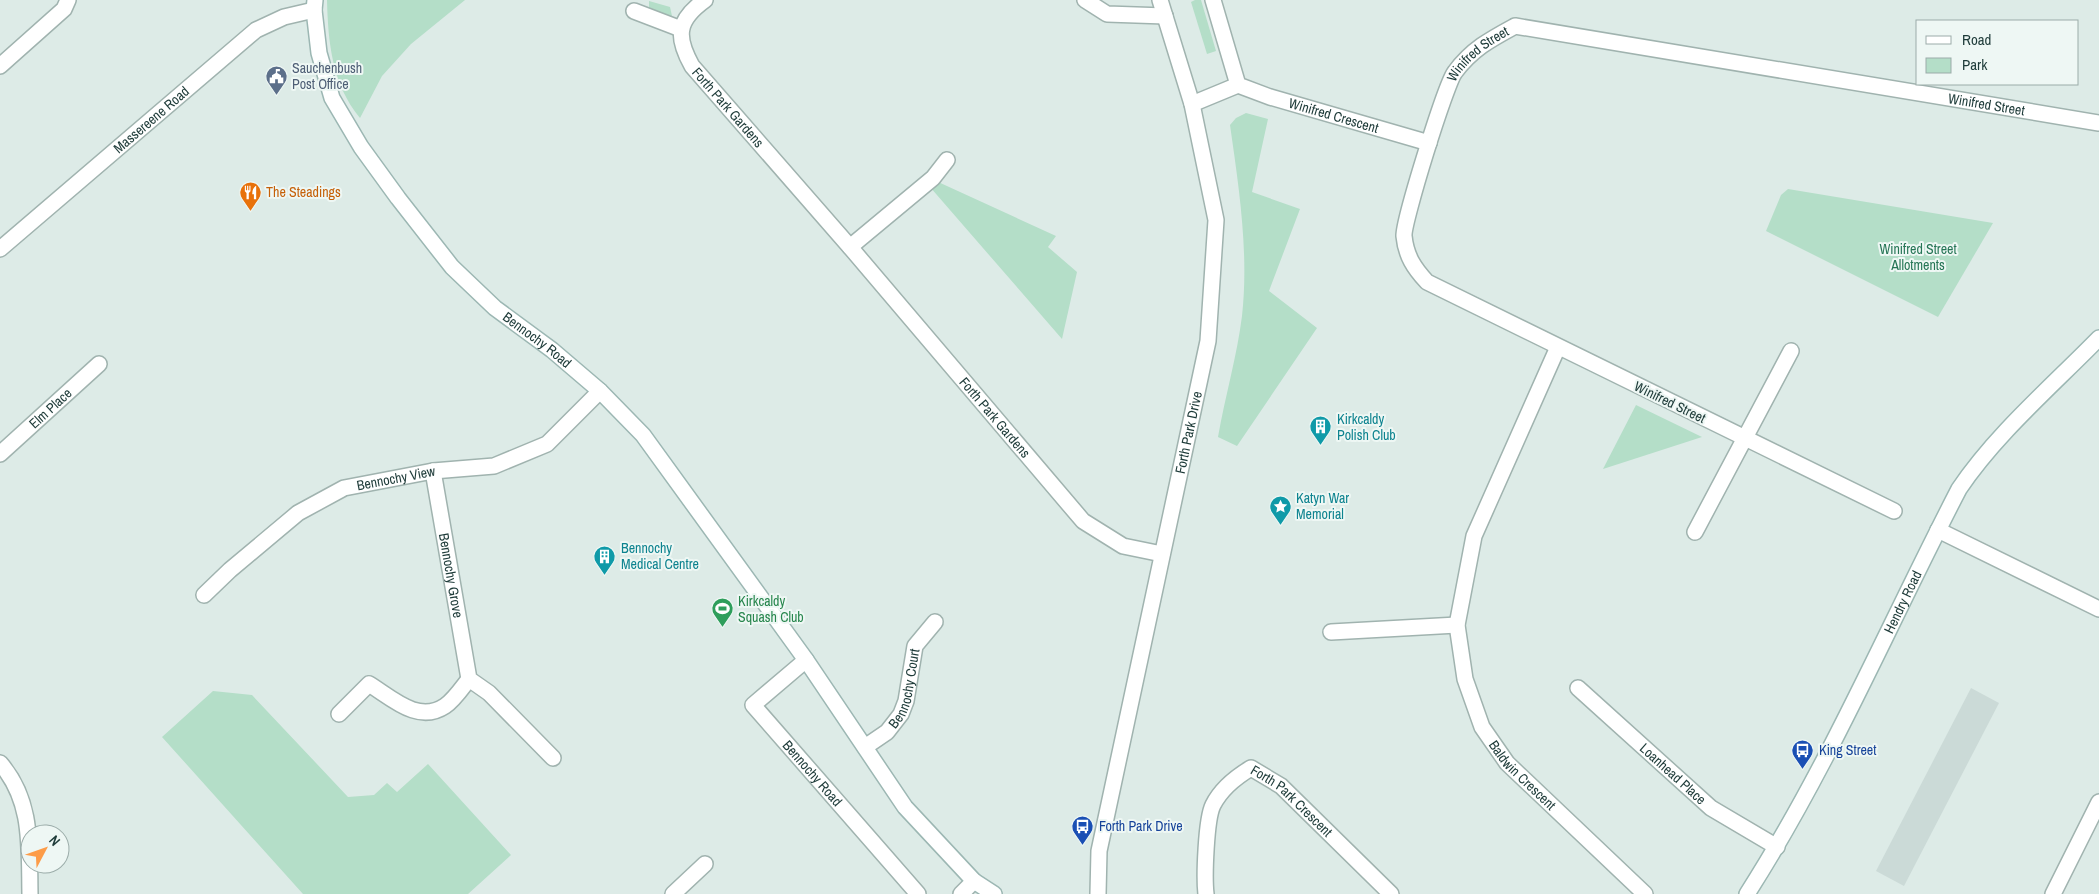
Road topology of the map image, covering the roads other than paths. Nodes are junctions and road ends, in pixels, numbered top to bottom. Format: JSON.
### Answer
{"nodes":[{"id":1,"x":68,"y":0,"type":"edge"},
{"id":2,"x":705,"y":0,"type":"edge"},
{"id":3,"x":1085,"y":0,"type":"edge"},
{"id":4,"x":1160,"y":0,"type":"edge"},
{"id":5,"x":1213,"y":0,"type":"edge"},
{"id":6,"x":315,"y":5,"type":"edge"},
{"id":7,"x":634,"y":10,"type":"dead end"},
{"id":8,"x":1165,"y":16,"type":"junction"},
{"id":9,"x":681,"y":29,"type":"junction"},
{"id":10,"x":0,"y":66,"type":"edge"},
{"id":11,"x":1238,"y":85,"type":"junction"},
{"id":12,"x":1192,"y":104,"type":"junction"},
{"id":13,"x":2099,"y":123,"type":"edge"},
{"id":14,"x":1429,"y":143,"type":"junction"},
{"id":15,"x":947,"y":160,"type":"dead end"},
{"id":16,"x":850,"y":247,"type":"junction"},
{"id":17,"x":0,"y":249,"type":"edge"},
{"id":18,"x":2099,"y":338,"type":"edge"},
{"id":19,"x":1558,"y":348,"type":"junction"},
{"id":20,"x":1791,"y":351,"type":"dead end"},
{"id":21,"x":99,"y":364,"type":"dead end"},
{"id":22,"x":600,"y":391,"type":"junction"},
{"id":23,"x":1746,"y":439,"type":"junction"},
{"id":24,"x":0,"y":454,"type":"edge"},
{"id":25,"x":433,"y":471,"type":"junction"},
{"id":26,"x":1894,"y":511,"type":"dead end"},
{"id":27,"x":1938,"y":530,"type":"junction"},
{"id":28,"x":1695,"y":532,"type":"dead end"},
{"id":29,"x":1162,"y":554,"type":"junction"},
{"id":30,"x":204,"y":595,"type":"dead end"},
{"id":31,"x":2099,"y":609,"type":"edge"},
{"id":32,"x":935,"y":622,"type":"dead end"},
{"id":33,"x":1457,"y":625,"type":"junction"},
{"id":34,"x":1330,"y":632,"type":"dead end"},
{"id":35,"x":806,"y":660,"type":"junction"},
{"id":36,"x":469,"y":680,"type":"junction"},
{"id":37,"x":1578,"y":688,"type":"dead end"},
{"id":38,"x":339,"y":714,"type":"dead end"},
{"id":39,"x":866,"y":747,"type":"junction"},
{"id":40,"x":553,"y":758,"type":"dead end"},
{"id":41,"x":0,"y":763,"type":"edge"},
{"id":42,"x":2099,"y":802,"type":"edge"},
{"id":43,"x":1777,"y":847,"type":"junction"},
{"id":44,"x":705,"y":864,"type":"dead end"},
{"id":45,"x":974,"y":881,"type":"junction"},
{"id":46,"x":30,"y":894,"type":"edge"},
{"id":47,"x":673,"y":894,"type":"edge"},
{"id":48,"x":918,"y":894,"type":"edge"},
{"id":49,"x":960,"y":894,"type":"edge"},
{"id":50,"x":994,"y":894,"type":"edge"},
{"id":51,"x":1098,"y":894,"type":"edge"},
{"id":52,"x":1206,"y":894,"type":"edge"},
{"id":53,"x":1391,"y":894,"type":"edge"},
{"id":54,"x":1645,"y":894,"type":"edge"},
{"id":55,"x":1747,"y":894,"type":"edge"},
{"id":56,"x":2053,"y":894,"type":"edge"}],
"edges":[{"from":1,"to":10,"type":"street"},
{"from":2,"to":9,"type":"street"},
{"from":3,"to":8,"type":"street"},
{"from":4,"to":8,"type":"street","name":"Forth Park Drive"},
{"from":5,"to":11,"type":"street"},
{"from":6,"to":17,"type":"street","name":"Massereene Road"},
{"from":6,"to":22,"type":"street","name":"Bennochy Road"},
{"from":7,"to":9,"type":"street"},
{"from":8,"to":12,"type":"street","name":"Forth Park Drive"},
{"from":9,"to":16,"type":"street","name":"Forth Park Gardens"},
{"from":11,"to":12,"type":"street"},
{"from":11,"to":14,"type":"street","name":"Winifred Crescent"},
{"from":12,"to":29,"type":"street","name":"Forth Park Drive"},
{"from":13,"to":14,"type":"street","name":"Winifred Street"},
{"from":14,"to":19,"type":"street","name":"Winifred Street"},
{"from":15,"to":16,"type":"street"},
{"from":16,"to":29,"type":"street","name":"Forth Park Gardens"},
{"from":18,"to":27,"type":"street","name":"Hendry Road"},
{"from":19,"to":23,"type":"street","name":"Winifred Street"},
{"from":19,"to":33,"type":"street","name":"Baldwin Crescent"},
{"from":20,"to":23,"type":"street"},
{"from":21,"to":24,"type":"street","name":"Elm Place"},
{"from":22,"to":25,"type":"street","name":"Bennochy View"},
{"from":22,"to":35,"type":"street","name":"Bennochy Road"},
{"from":23,"to":26,"type":"street","name":"Winifred Street"},
{"from":23,"to":28,"type":"street"},
{"from":25,"to":30,"type":"street","name":"Bennochy View"},
{"from":25,"to":36,"type":"street","name":"Bennochy Grove"},
{"from":27,"to":31,"type":"street"},
{"from":27,"to":43,"type":"street","name":"Hendry Road"},
{"from":29,"to":51,"type":"street","name":"Forth Park Drive"},
{"from":32,"to":39,"type":"street","name":"Bennochy Court"},
{"from":33,"to":34,"type":"street"},
{"from":33,"to":54,"type":"street","name":"Baldwin Crescent"},
{"from":35,"to":39,"type":"street","name":"Bennochy Road"},
{"from":35,"to":48,"type":"street","name":"Bennochy Road"},
{"from":36,"to":38,"type":"street"},
{"from":36,"to":40,"type":"street"},
{"from":37,"to":43,"type":"street","name":"Loanhead Place"},
{"from":39,"to":45,"type":"street","name":"Bennochy Road"},
{"from":41,"to":46,"type":"street"},
{"from":42,"to":56,"type":"street"},
{"from":43,"to":55,"type":"street","name":"Hendry Road"},
{"from":44,"to":47,"type":"street"},
{"from":45,"to":49,"type":"street"},
{"from":45,"to":50,"type":"street","name":"Bennochy Road"},
{"from":52,"to":53,"type":"street","name":"Forth Park Crescent"}]}
